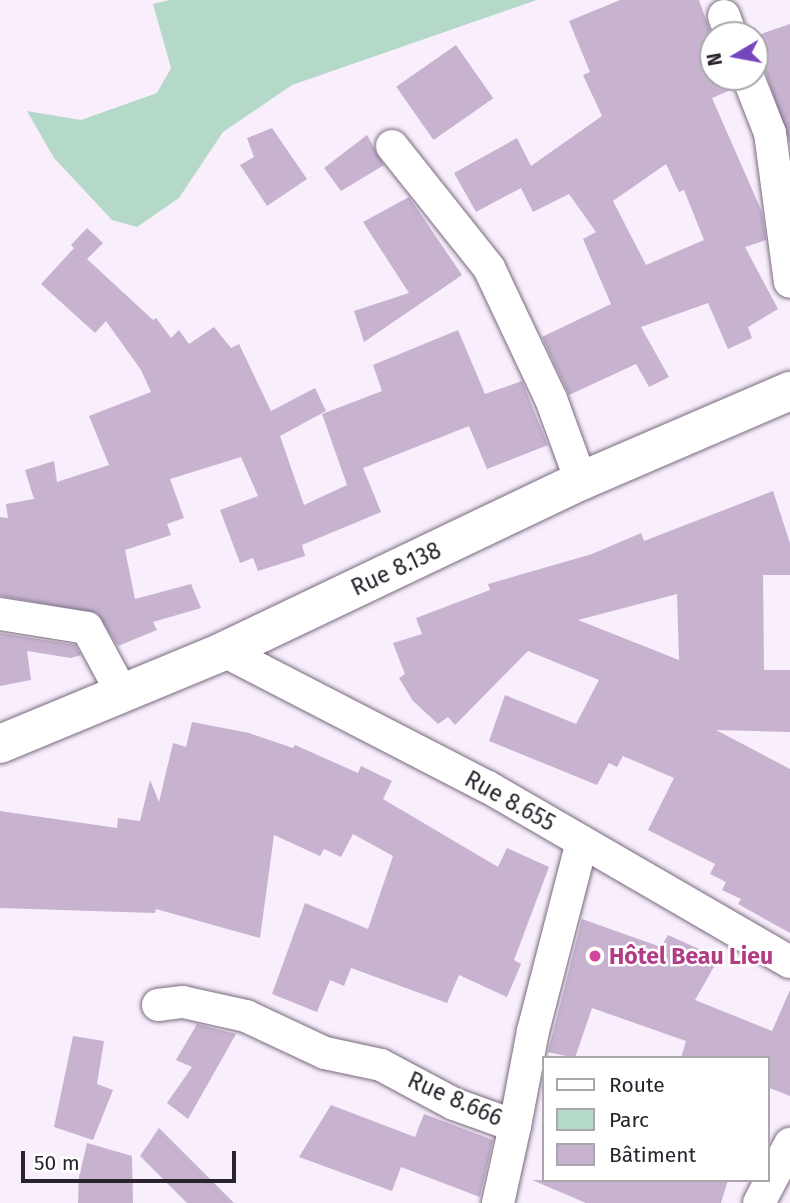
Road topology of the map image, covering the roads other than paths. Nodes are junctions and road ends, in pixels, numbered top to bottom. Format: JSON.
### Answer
{"nodes":[{"id":1,"x":753,"y":91,"type":"edge"},
{"id":2,"x":392,"y":146,"type":"dead end"},
{"id":3,"x":790,"y":282,"type":"edge"},
{"id":4,"x":790,"y":391,"type":"edge"},
{"id":5,"x":581,"y":481,"type":"junction"},
{"id":6,"x":0,"y":614,"type":"edge"},
{"id":7,"x":224,"y":651,"type":"junction"},
{"id":8,"x":122,"y":693,"type":"junction"},
{"id":9,"x":0,"y":744,"type":"edge"},
{"id":10,"x":582,"y":842,"type":"junction"},
{"id":11,"x":790,"y":962,"type":"edge"},
{"id":12,"x":158,"y":1005,"type":"dead end"},
{"id":13,"x":515,"y":1126,"type":"junction"},
{"id":14,"x":790,"y":1144,"type":"edge"},
{"id":15,"x":498,"y":1203,"type":"edge"},
{"id":16,"x":759,"y":1203,"type":"edge"}],
"edges":[{"from":1,"to":3,"type":"street"},
{"from":2,"to":5,"type":"street"},
{"from":4,"to":5,"type":"main road","name":"Rue 8.138"},
{"from":5,"to":7,"type":"main road","name":"Rue 8.138"},
{"from":6,"to":8,"type":"street"},
{"from":7,"to":8,"type":"main road","name":"Rue 8.138"},
{"from":7,"to":10,"type":"street","name":"Rue 8.655"},
{"from":8,"to":9,"type":"main road","name":"Rue 8.138"},
{"from":10,"to":11,"type":"street","name":"Rue 8.655"},
{"from":10,"to":13,"type":"street","name":"Rue 8.666"},
{"from":12,"to":13,"type":"street","name":"Rue 8.666"},
{"from":13,"to":15,"type":"street"},
{"from":14,"to":16,"type":"street"}]}
